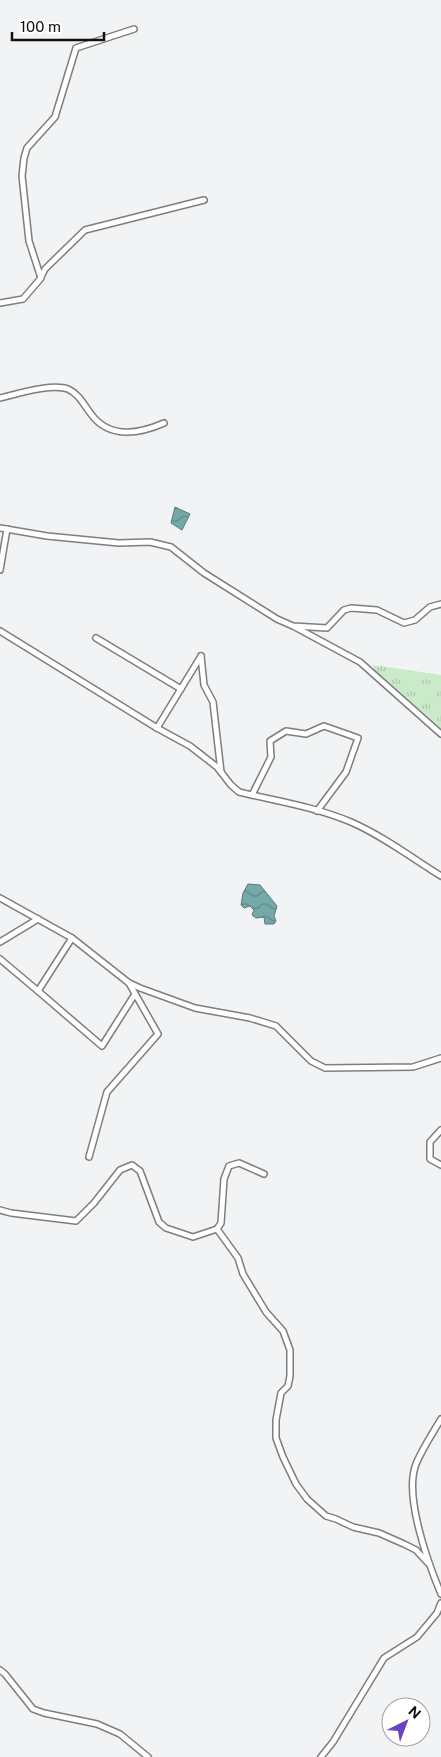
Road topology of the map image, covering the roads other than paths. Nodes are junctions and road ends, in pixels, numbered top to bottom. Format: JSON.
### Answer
{"nodes":[{"id":1,"x":134,"y":28,"type":"dead end"},
{"id":2,"x":204,"y":200,"type":"dead end"},
{"id":3,"x":41,"y":278,"type":"junction"},
{"id":4,"x":0,"y":303,"type":"edge"},
{"id":5,"x":0,"y":398,"type":"edge"},
{"id":6,"x":164,"y":423,"type":"dead end"},
{"id":7,"x":0,"y":528,"type":"edge"},
{"id":8,"x":7,"y":529,"type":"junction"},
{"id":9,"x":0,"y":570,"type":"edge"},
{"id":10,"x":441,"y":604,"type":"edge"},
{"id":11,"x":293,"y":626,"type":"junction"},
{"id":12,"x":0,"y":630,"type":"edge"},
{"id":13,"x":96,"y":638,"type":"dead end"},
{"id":14,"x":181,"y":689,"type":"junction"},
{"id":15,"x":157,"y":728,"type":"junction"},
{"id":16,"x":441,"y":734,"type":"edge"},
{"id":17,"x":221,"y":773,"type":"junction"},
{"id":18,"x":252,"y":795,"type":"junction"},
{"id":19,"x":317,"y":810,"type":"junction"},
{"id":20,"x":441,"y":876,"type":"edge"},
{"id":21,"x":0,"y":898,"type":"edge"},
{"id":22,"x":38,"y":918,"type":"junction"},
{"id":23,"x":72,"y":938,"type":"junction"},
{"id":24,"x":0,"y":942,"type":"edge"},
{"id":25,"x":0,"y":959,"type":"edge"},
{"id":26,"x":129,"y":983,"type":"junction"},
{"id":27,"x":38,"y":990,"type":"junction"},
{"id":28,"x":135,"y":994,"type":"junction"},
{"id":29,"x":441,"y":1058,"type":"edge"},
{"id":30,"x":441,"y":1130,"type":"edge"},
{"id":31,"x":89,"y":1157,"type":"dead end"},
{"id":32,"x":441,"y":1165,"type":"edge"},
{"id":33,"x":264,"y":1174,"type":"dead end"},
{"id":34,"x":0,"y":1210,"type":"edge"},
{"id":35,"x":217,"y":1229,"type":"junction"},
{"id":36,"x":441,"y":1419,"type":"edge"},
{"id":37,"x":428,"y":1563,"type":"junction"},
{"id":38,"x":441,"y":1594,"type":"edge"},
{"id":39,"x":441,"y":1603,"type":"edge"},
{"id":40,"x":0,"y":1670,"type":"edge"},
{"id":41,"x":148,"y":1757,"type":"edge"},
{"id":42,"x":321,"y":1757,"type":"edge"}],
"edges":[{"from":1,"to":3,"type":"street"},
{"from":2,"to":3,"type":"street"},
{"from":3,"to":4,"type":"street"},
{"from":5,"to":6,"type":"street"},
{"from":7,"to":8,"type":"street"},
{"from":8,"to":9,"type":"street"},
{"from":8,"to":11,"type":"street"},
{"from":10,"to":11,"type":"street"},
{"from":11,"to":16,"type":"street"},
{"from":12,"to":15,"type":"street"},
{"from":13,"to":14,"type":"street"},
{"from":14,"to":15,"type":"street"},
{"from":14,"to":17,"type":"street"},
{"from":15,"to":17,"type":"street"},
{"from":17,"to":18,"type":"street"},
{"from":18,"to":19,"type":"street"},
{"from":18,"to":19,"type":"street"},
{"from":19,"to":20,"type":"street"},
{"from":21,"to":22,"type":"street"},
{"from":22,"to":23,"type":"street"},
{"from":22,"to":24,"type":"street"},
{"from":23,"to":26,"type":"street"},
{"from":23,"to":27,"type":"street"},
{"from":25,"to":27,"type":"street"},
{"from":26,"to":28,"type":"street"},
{"from":26,"to":29,"type":"street"},
{"from":27,"to":28,"type":"street"},
{"from":28,"to":31,"type":"street"},
{"from":30,"to":32,"type":"street"},
{"from":33,"to":35,"type":"street"},
{"from":34,"to":35,"type":"street"},
{"from":35,"to":37,"type":"street"},
{"from":36,"to":37,"type":"street"},
{"from":37,"to":38,"type":"street"},
{"from":39,"to":42,"type":"street"},
{"from":40,"to":41,"type":"street"}]}
